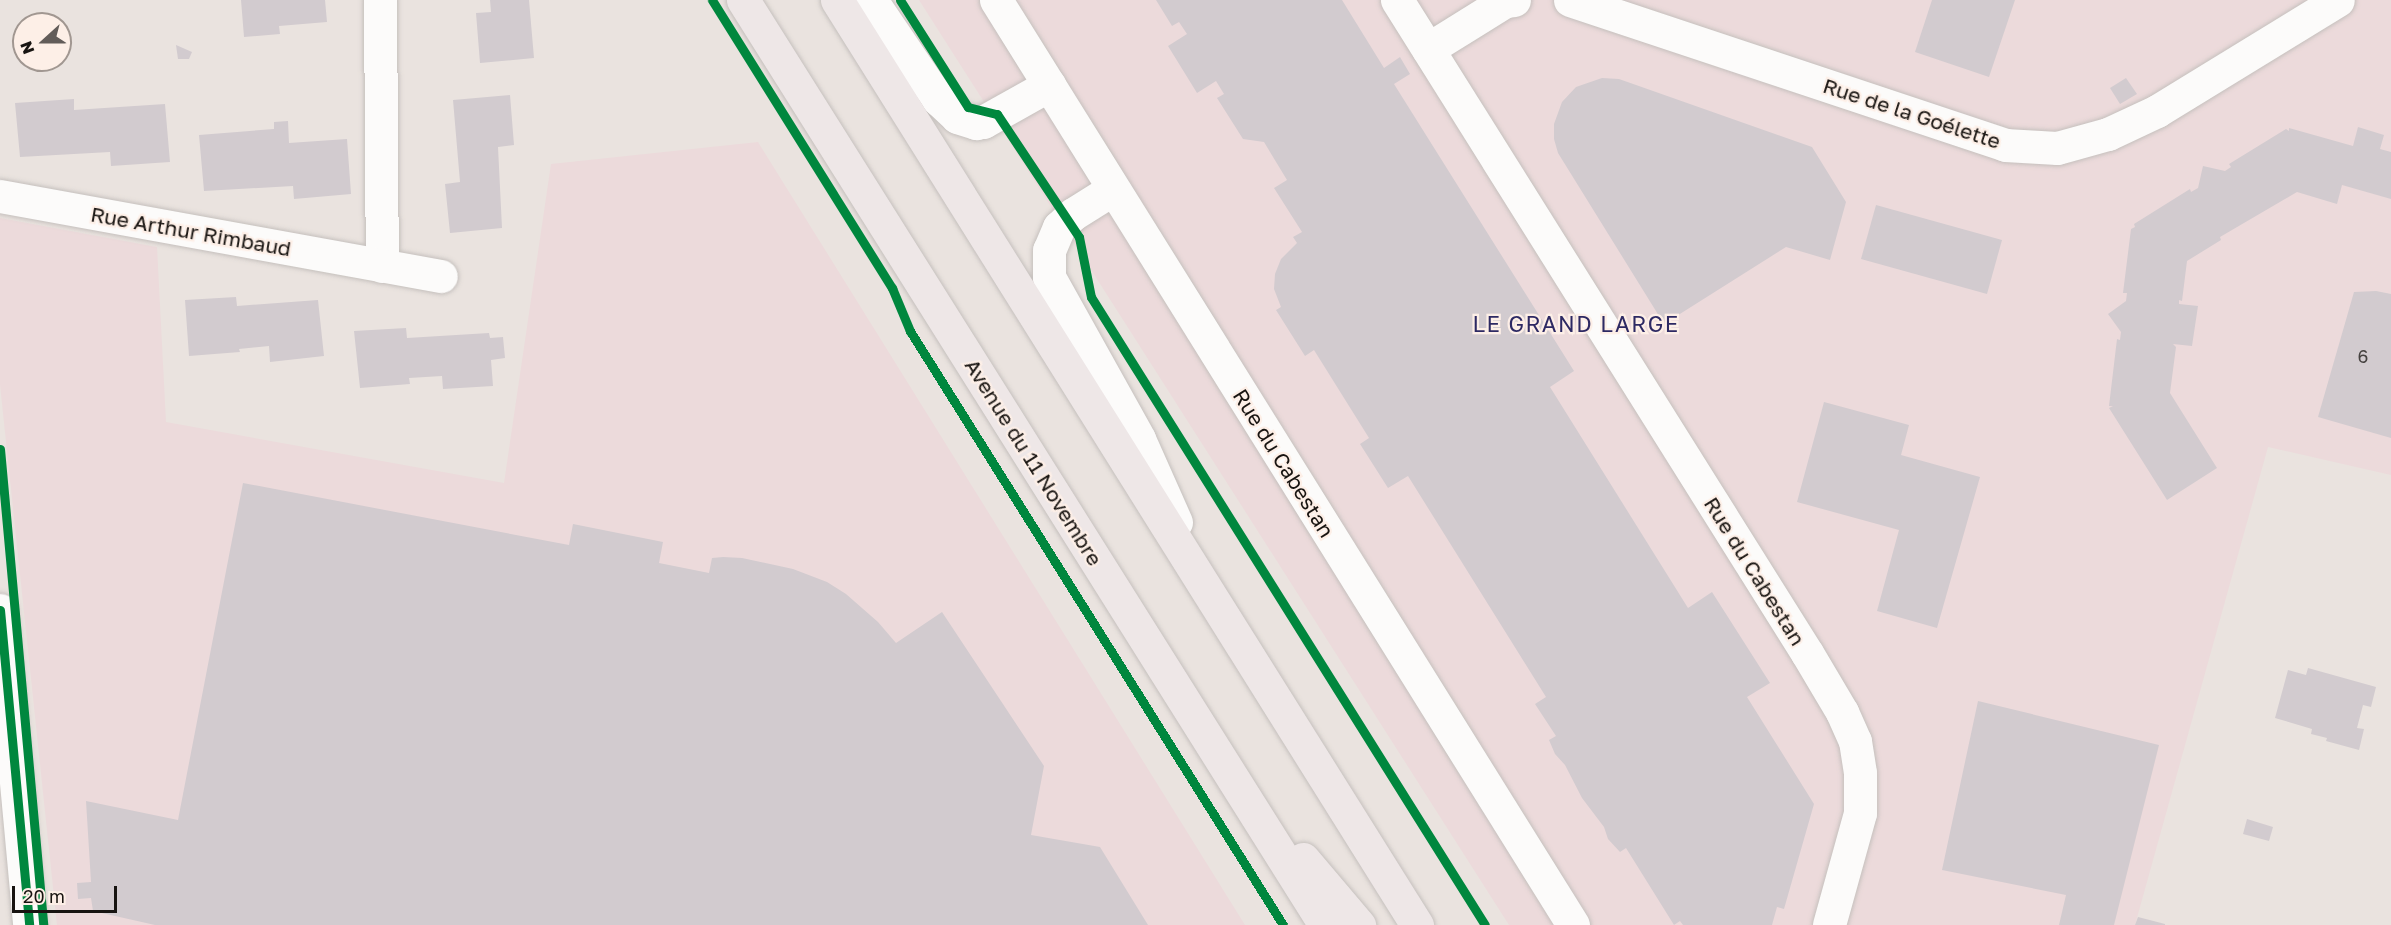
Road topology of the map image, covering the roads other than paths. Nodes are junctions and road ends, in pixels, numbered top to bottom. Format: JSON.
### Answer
{"nodes":[{"id":1,"x":380,"y":0,"type":"edge"},
{"id":2,"x":743,"y":0,"type":"edge"},
{"id":3,"x":837,"y":0,"type":"edge"},
{"id":4,"x":871,"y":0,"type":"edge"},
{"id":5,"x":996,"y":0,"type":"edge"},
{"id":6,"x":1397,"y":0,"type":"edge"},
{"id":7,"x":1514,"y":0,"type":"edge"},
{"id":8,"x":1570,"y":0,"type":"edge"},
{"id":9,"x":2338,"y":0,"type":"edge"},
{"id":10,"x":1428,"y":49,"type":"junction"},
{"id":11,"x":1049,"y":85,"type":"junction"},
{"id":12,"x":1113,"y":189,"type":"junction"},
{"id":13,"x":0,"y":196,"type":"edge"},
{"id":14,"x":382,"y":266,"type":"junction"},
{"id":15,"x":441,"y":276,"type":"dead end"},
{"id":16,"x":1200,"y":576,"type":"junction"},
{"id":17,"x":0,"y":610,"type":"edge"},
{"id":18,"x":1226,"y":769,"type":"junction"},
{"id":19,"x":29,"y":925,"type":"edge"},
{"id":20,"x":1324,"y":925,"type":"edge"},
{"id":21,"x":1359,"y":925,"type":"edge"},
{"id":22,"x":1417,"y":925,"type":"edge"},
{"id":23,"x":1573,"y":925,"type":"edge"},
{"id":24,"x":1828,"y":925,"type":"edge"}],
"edges":[{"from":1,"to":14,"type":"street"},
{"from":2,"to":18,"type":"main road","name":"Avenue du 11 Novembre"},
{"from":3,"to":16,"type":"main road"},
{"from":4,"to":11,"type":"street"},
{"from":5,"to":11,"type":"street","name":"Rue du Cabestan"},
{"from":6,"to":10,"type":"street","name":"Rue du Cabestan"},
{"from":7,"to":10,"type":"street"},
{"from":8,"to":9,"type":"street","name":"Rue de la Goélette"},
{"from":10,"to":24,"type":"street","name":"Rue du Cabestan"},
{"from":11,"to":12,"type":"street","name":"Rue du Cabestan"},
{"from":12,"to":16,"type":"street"},
{"from":12,"to":23,"type":"street","name":"Rue du Cabestan"},
{"from":13,"to":14,"type":"street","name":"Rue Arthur Rimbaud"},
{"from":14,"to":15,"type":"street","name":"Rue Arthur Rimbaud"},
{"from":16,"to":22,"type":"main road"},
{"from":17,"to":19,"type":"street"},
{"from":18,"to":20,"type":"main road","name":"Avenue du 11 Novembre"},
{"from":18,"to":21,"type":"main road"}]}
